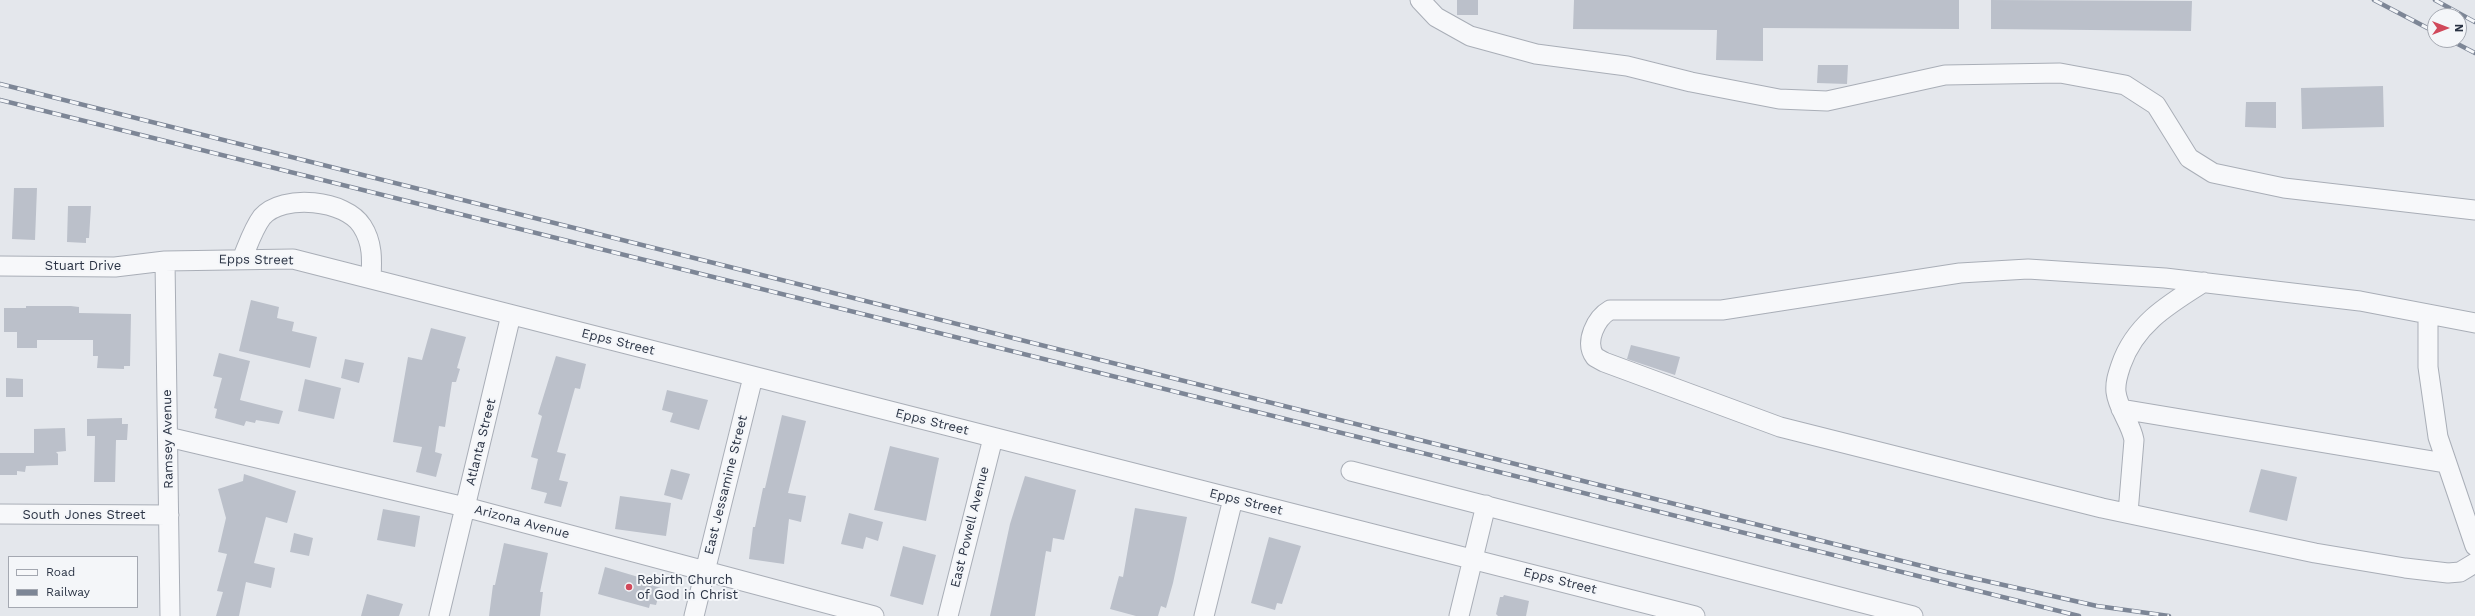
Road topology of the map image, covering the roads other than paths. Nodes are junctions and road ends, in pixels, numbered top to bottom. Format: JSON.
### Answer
{"nodes":[{"id":1,"x":1420,"y":0,"type":"edge"},
{"id":2,"x":2475,"y":210,"type":"edge"},
{"id":3,"x":242,"y":258,"type":"junction"},
{"id":4,"x":165,"y":261,"type":"junction"},
{"id":5,"x":0,"y":266,"type":"edge"},
{"id":6,"x":372,"y":279,"type":"junction"},
{"id":7,"x":2204,"y":282,"type":"junction"},
{"id":8,"x":2428,"y":314,"type":"junction"},
{"id":9,"x":511,"y":315,"type":"junction"},
{"id":10,"x":2475,"y":323,"type":"edge"},
{"id":11,"x":753,"y":377,"type":"junction"},
{"id":12,"x":2121,"y":409,"type":"junction"},
{"id":13,"x":168,"y":437,"type":"junction"},
{"id":14,"x":993,"y":438,"type":"junction"},
{"id":15,"x":2445,"y":463,"type":"junction"},
{"id":16,"x":1351,"y":471,"type":"dead end"},
{"id":17,"x":1233,"y":499,"type":"junction"},
{"id":18,"x":1486,"y":505,"type":"junction"},
{"id":19,"x":465,"y":507,"type":"junction"},
{"id":20,"x":2128,"y":513,"type":"junction"},
{"id":21,"x":0,"y":514,"type":"edge"},
{"id":22,"x":169,"y":515,"type":"junction"},
{"id":23,"x":2475,"y":546,"type":"edge"},
{"id":24,"x":1473,"y":559,"type":"junction"},
{"id":25,"x":2475,"y":564,"type":"edge"},
{"id":26,"x":704,"y":572,"type":"junction"},
{"id":27,"x":170,"y":616,"type":"edge"},
{"id":28,"x":439,"y":616,"type":"edge"},
{"id":29,"x":694,"y":616,"type":"edge"},
{"id":30,"x":874,"y":616,"type":"edge"},
{"id":31,"x":948,"y":616,"type":"edge"},
{"id":32,"x":1204,"y":616,"type":"edge"},
{"id":33,"x":1459,"y":616,"type":"edge"},
{"id":34,"x":1695,"y":616,"type":"edge"},
{"id":35,"x":1912,"y":616,"type":"edge"}],
"edges":[{"from":1,"to":2,"type":"street"},
{"from":3,"to":4,"type":"street","name":"Epps Street"},
{"from":3,"to":6,"type":"street","name":"Epps Street"},
{"from":3,"to":6,"type":"street"},
{"from":4,"to":5,"type":"street","name":"Stuart Drive"},
{"from":4,"to":13,"type":"street","name":"Ramsey Avenue"},
{"from":6,"to":9,"type":"street","name":"Epps Street"},
{"from":7,"to":8,"type":"street"},
{"from":7,"to":12,"type":"street"},
{"from":7,"to":20,"type":"street"},
{"from":8,"to":10,"type":"street"},
{"from":8,"to":15,"type":"street"},
{"from":9,"to":11,"type":"street","name":"Epps Street"},
{"from":9,"to":19,"type":"street","name":"Atlanta Street"},
{"from":11,"to":14,"type":"street","name":"Epps Street"},
{"from":11,"to":26,"type":"street","name":"East Jessamine Street"},
{"from":12,"to":15,"type":"street"},
{"from":12,"to":20,"type":"street"},
{"from":13,"to":19,"type":"street","name":"Arizona Avenue"},
{"from":13,"to":22,"type":"street","name":"Ramsey Avenue"},
{"from":14,"to":17,"type":"street","name":"Epps Street"},
{"from":14,"to":31,"type":"street","name":"East Powell Avenue"},
{"from":15,"to":23,"type":"street"},
{"from":16,"to":18,"type":"street"},
{"from":17,"to":24,"type":"street","name":"Epps Street"},
{"from":17,"to":32,"type":"street"},
{"from":18,"to":24,"type":"street"},
{"from":18,"to":35,"type":"street"},
{"from":19,"to":26,"type":"street","name":"Arizona Avenue"},
{"from":19,"to":28,"type":"street","name":"Atlanta Street"},
{"from":20,"to":25,"type":"street"},
{"from":21,"to":22,"type":"street","name":"South Jones Street"},
{"from":22,"to":27,"type":"street","name":"Ramsey Avenue"},
{"from":24,"to":33,"type":"street"},
{"from":24,"to":34,"type":"street","name":"Epps Street"},
{"from":26,"to":29,"type":"street","name":"East Jessamine Street"},
{"from":26,"to":30,"type":"street","name":"Arizona Avenue"}]}
